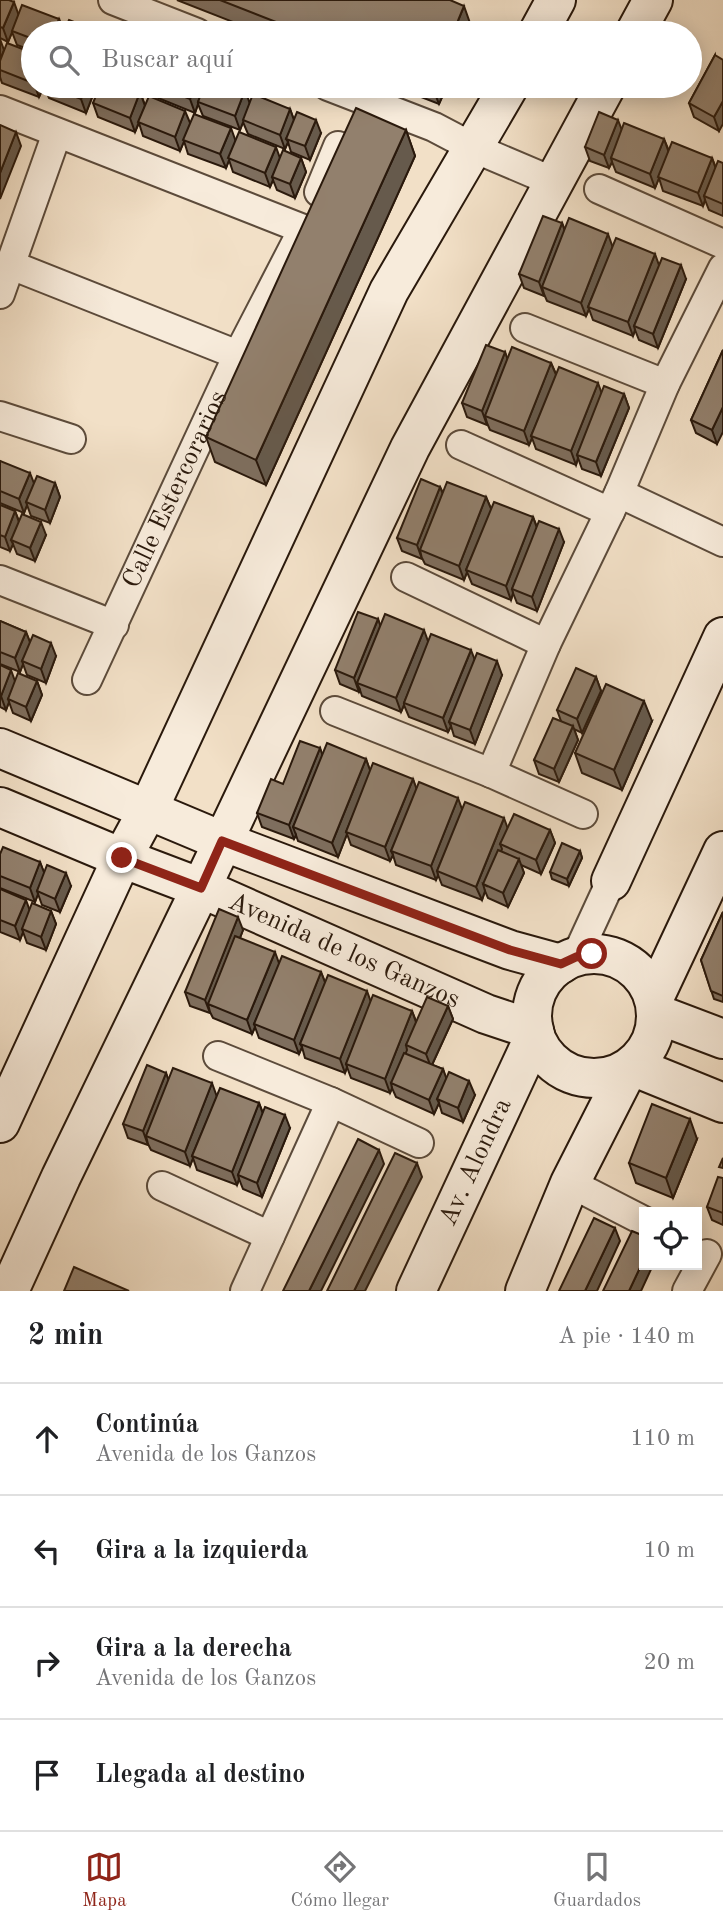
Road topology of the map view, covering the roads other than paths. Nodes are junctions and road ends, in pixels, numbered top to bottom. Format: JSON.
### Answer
{"nodes":[{"id":1,"x":556,"y":0,"type":"edge"},
{"id":2,"x":653,"y":0,"type":"edge"},
{"id":3,"x":120,"y":1,"type":"edge"},
{"id":4,"x":168,"y":21,"type":"edge"},
{"id":5,"x":544,"y":21,"type":"edge"},
{"id":6,"x":642,"y":21,"type":"edge"},
{"id":7,"x":359,"y":98,"type":"edge"},
{"id":8,"x":502,"y":98,"type":"edge"},
{"id":9,"x":600,"y":98,"type":"edge"},
{"id":10,"x":0,"y":110,"type":"edge"},
{"id":11,"x":57,"y":133,"type":"junction"},
{"id":12,"x":338,"y":146,"type":"edge"},
{"id":13,"x":474,"y":149,"type":"junction"},
{"id":14,"x":554,"y":182,"type":"junction"},
{"id":15,"x":599,"y":189,"type":"dead end"},
{"id":16,"x":303,"y":229,"type":"junction"},
{"id":17,"x":723,"y":244,"type":"edge"},
{"id":18,"x":11,"y":265,"type":"junction"},
{"id":19,"x":723,"y":268,"type":"edge"},
{"id":20,"x":0,"y":294,"type":"edge"},
{"id":21,"x":525,"y":328,"type":"dead end"},
{"id":22,"x":238,"y":355,"type":"junction"},
{"id":23,"x":665,"y":384,"type":"junction"},
{"id":24,"x":0,"y":416,"type":"edge"},
{"id":25,"x":71,"y":439,"type":"dead end"},
{"id":26,"x":461,"y":445,"type":"dead end"},
{"id":27,"x":615,"y":503,"type":"junction"},
{"id":28,"x":723,"y":542,"type":"edge"},
{"id":29,"x":407,"y":577,"type":"dead end"},
{"id":30,"x":0,"y":580,"type":"edge"},
{"id":31,"x":114,"y":625,"type":"junction"},
{"id":32,"x":723,"y":637,"type":"edge"},
{"id":33,"x":547,"y":645,"type":"junction"},
{"id":34,"x":87,"y":680,"type":"dead end"},
{"id":35,"x":335,"y":711,"type":"dead end"},
{"id":36,"x":0,"y":748,"type":"edge"},
{"id":37,"x":491,"y":773,"type":"junction"},
{"id":38,"x":0,"y":807,"type":"edge"},
{"id":39,"x":148,"y":810,"type":"junction"},
{"id":40,"x":583,"y":814,"type":"dead end"},
{"id":41,"x":222,"y":841,"type":"junction"},
{"id":42,"x":723,"y":851,"type":"edge"},
{"id":43,"x":122,"y":858,"type":"junction"},
{"id":44,"x":611,"y":881,"type":"joint"},
{"id":45,"x":201,"y":888,"type":"junction"},
{"id":46,"x":569,"y":960,"type":"junction"},
{"id":47,"x":655,"y":1006,"type":"junction"},
{"id":48,"x":534,"y":1032,"type":"junction"},
{"id":49,"x":723,"y":1039,"type":"edge"},
{"id":50,"x":218,"y":1056,"type":"dead end"},
{"id":51,"x":630,"y":1067,"type":"junction"},
{"id":52,"x":331,"y":1102,"type":"junction"},
{"id":53,"x":723,"y":1103,"type":"edge"},
{"id":54,"x":0,"y":1123,"type":"edge"},
{"id":55,"x":419,"y":1143,"type":"dead end"},
{"id":56,"x":570,"y":1183,"type":"junction"},
{"id":57,"x":162,"y":1186,"type":"dead end"},
{"id":58,"x":639,"y":1219,"type":"edge"},
{"id":59,"x":270,"y":1237,"type":"junction"},
{"id":60,"x":709,"y":1254,"type":"edge"},
{"id":61,"x":9,"y":1291,"type":"edge"},
{"id":62,"x":245,"y":1291,"type":"edge"},
{"id":63,"x":416,"y":1291,"type":"edge"},
{"id":64,"x":525,"y":1291,"type":"edge"},
{"id":65,"x":687,"y":1291,"type":"edge"}],
"edges":[{"from":1,"to":5,"type":"main road"},
{"from":2,"to":6,"type":"main road"},
{"from":3,"to":4,"type":"street"},
{"from":7,"to":13,"type":"street"},
{"from":8,"to":13,"type":"main road"},
{"from":9,"to":14,"type":"main road"},
{"from":10,"to":11,"type":"street"},
{"from":11,"to":16,"type":"street"},
{"from":11,"to":18,"type":"street"},
{"from":12,"to":16,"type":"street","name":"Calle Estercorarios"},
{"from":13,"to":14,"type":"street"},
{"from":13,"to":39,"type":"main road"},
{"from":14,"to":41,"type":"main road"},
{"from":15,"to":17,"type":"street"},
{"from":16,"to":22,"type":"street","name":"Calle Estercorarios"},
{"from":18,"to":20,"type":"street"},
{"from":18,"to":22,"type":"street"},
{"from":19,"to":23,"type":"street"},
{"from":21,"to":23,"type":"street"},
{"from":22,"to":31,"type":"street","name":"Calle Estercorarios"},
{"from":23,"to":27,"type":"street"},
{"from":24,"to":25,"type":"street"},
{"from":26,"to":27,"type":"street"},
{"from":27,"to":28,"type":"street"},
{"from":27,"to":33,"type":"street"},
{"from":29,"to":33,"type":"street"},
{"from":30,"to":31,"type":"street"},
{"from":31,"to":34,"type":"street","name":"Calle Estercorarios"},
{"from":32,"to":44,"type":"main road"},
{"from":33,"to":37,"type":"street"},
{"from":35,"to":37,"type":"street"},
{"from":36,"to":39,"type":"main road","name":"Avenida de los Ganzos"},
{"from":37,"to":40,"type":"street"},
{"from":38,"to":43,"type":"main road","name":"Avenida de los Ganzos"},
{"from":39,"to":41,"type":"main road","name":"Avenida de los Ganzos"},
{"from":39,"to":43,"type":"main road"},
{"from":41,"to":45,"type":"main road"},
{"from":41,"to":46,"type":"main road","name":"Avenida de los Ganzos"},
{"from":42,"to":47,"type":"main road"},
{"from":43,"to":45,"type":"main road","name":"Avenida de los Ganzos"},
{"from":43,"to":54,"type":"main road"},
{"from":44,"to":46,"type":"street"},
{"from":45,"to":48,"type":"main road","name":"Avenida de los Ganzos"},
{"from":45,"to":61,"type":"main road"},
{"from":46,"to":47,"type":"main road"},
{"from":46,"to":48,"type":"main road"},
{"from":47,"to":49,"type":"main road"},
{"from":47,"to":51,"type":"main road"},
{"from":48,"to":51,"type":"main road"},
{"from":48,"to":63,"type":"main road","name":"Av. Alondra"},
{"from":50,"to":52,"type":"street"},
{"from":51,"to":53,"type":"main road"},
{"from":51,"to":56,"type":"main road"},
{"from":52,"to":55,"type":"street"},
{"from":52,"to":59,"type":"street"},
{"from":56,"to":58,"type":"street"},
{"from":56,"to":64,"type":"main road"},
{"from":57,"to":59,"type":"street"},
{"from":59,"to":62,"type":"street"},
{"from":60,"to":65,"type":"street"}]}
